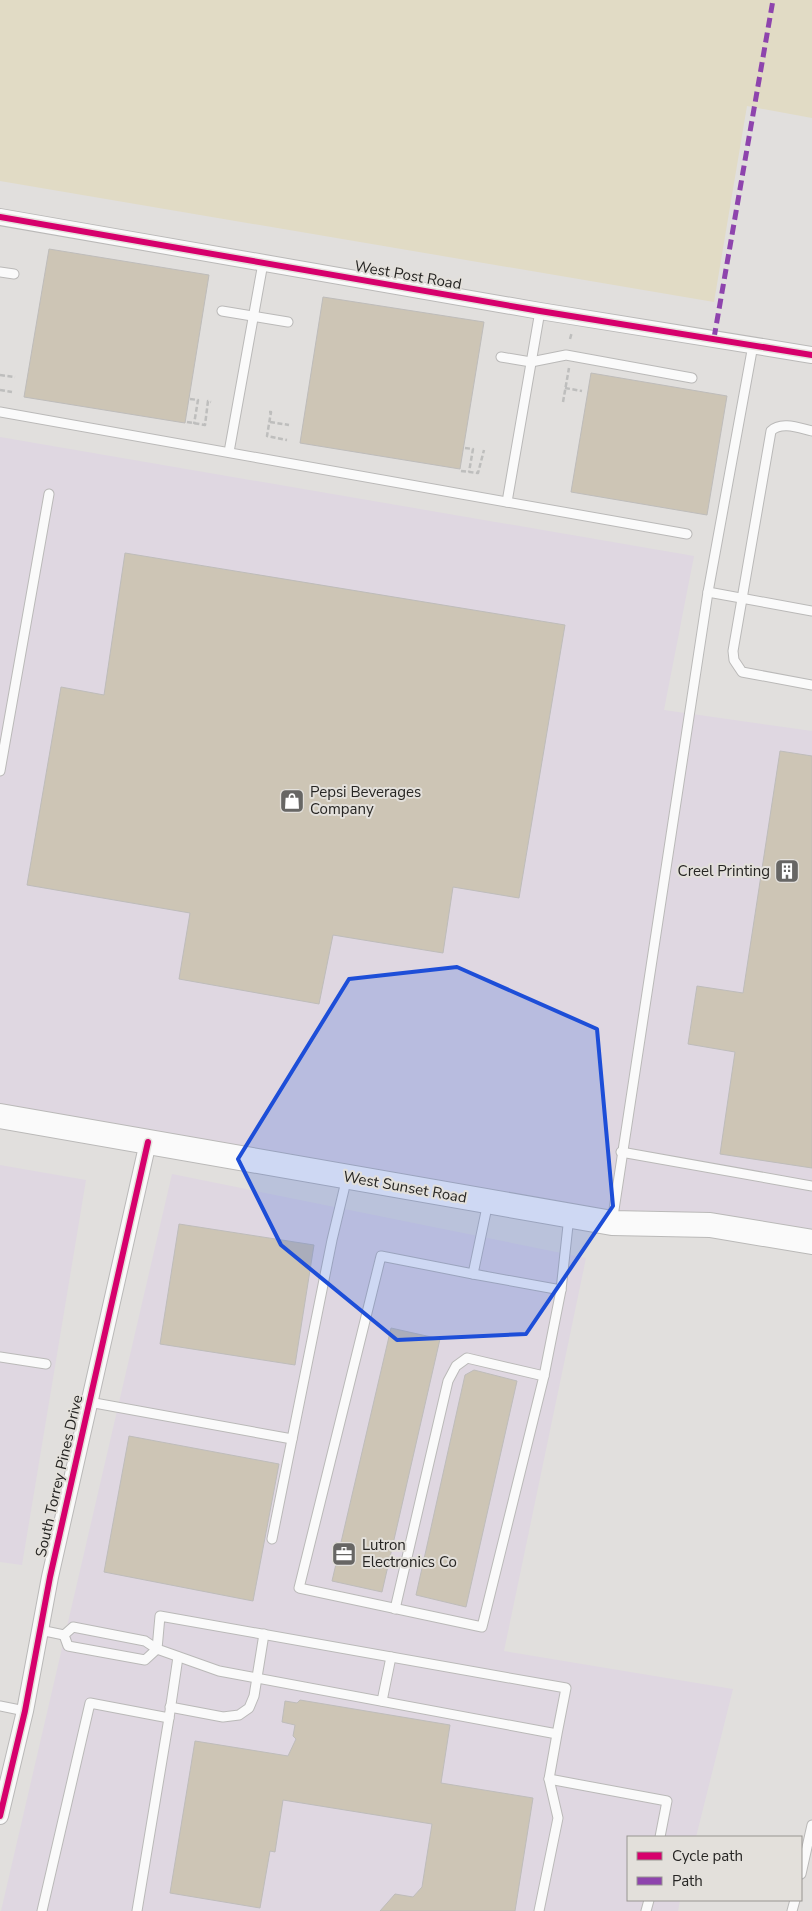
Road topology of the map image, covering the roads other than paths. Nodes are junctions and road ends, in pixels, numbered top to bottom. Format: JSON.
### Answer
{"nodes":[{"id":1,"x":0,"y":217,"type":"edge"},
{"id":2,"x":263,"y":263,"type":"junction"},
{"id":3,"x":0,"y":272,"type":"edge"},
{"id":4,"x":14,"y":274,"type":"dead end"},
{"id":5,"x":222,"y":311,"type":"dead end"},
{"id":6,"x":540,"y":311,"type":"junction"},
{"id":7,"x":254,"y":316,"type":"junction"},
{"id":8,"x":288,"y":322,"type":"dead end"},
{"id":9,"x":753,"y":345,"type":"junction"},
{"id":10,"x":812,"y":355,"type":"edge"},
{"id":11,"x":501,"y":357,"type":"dead end"},
{"id":12,"x":532,"y":362,"type":"junction"},
{"id":13,"x":692,"y":378,"type":"dead end"},
{"id":14,"x":0,"y":412,"type":"edge"},
{"id":15,"x":812,"y":431,"type":"edge"},
{"id":16,"x":229,"y":452,"type":"junction"},
{"id":17,"x":49,"y":494,"type":"dead end"},
{"id":18,"x":507,"y":502,"type":"junction"},
{"id":19,"x":687,"y":534,"type":"dead end"},
{"id":20,"x":708,"y":592,"type":"junction"},
{"id":21,"x":742,"y":599,"type":"junction"},
{"id":22,"x":812,"y":612,"type":"edge"},
{"id":23,"x":812,"y":685,"type":"edge"},
{"id":24,"x":0,"y":772,"type":"edge"},
{"id":25,"x":0,"y":1116,"type":"edge"},
{"id":26,"x":148,"y":1142,"type":"junction"},
{"id":27,"x":621,"y":1152,"type":"junction"},
{"id":28,"x":347,"y":1177,"type":"junction"},
{"id":29,"x":812,"y":1186,"type":"edge"},
{"id":30,"x":488,"y":1202,"type":"junction"},
{"id":31,"x":569,"y":1216,"type":"junction"},
{"id":32,"x":612,"y":1223,"type":"junction"},
{"id":33,"x":812,"y":1242,"type":"edge"},
{"id":34,"x":473,"y":1274,"type":"junction"},
{"id":35,"x":561,"y":1290,"type":"junction"},
{"id":36,"x":0,"y":1357,"type":"edge"},
{"id":37,"x":46,"y":1364,"type":"dead end"},
{"id":38,"x":544,"y":1376,"type":"junction"},
{"id":39,"x":89,"y":1402,"type":"junction"},
{"id":40,"x":292,"y":1439,"type":"junction"},
{"id":41,"x":272,"y":1539,"type":"dead end"},
{"id":42,"x":395,"y":1609,"type":"junction"},
{"id":43,"x":40,"y":1630,"type":"junction"},
{"id":44,"x":264,"y":1634,"type":"junction"},
{"id":45,"x":64,"y":1635,"type":"junction"},
{"id":46,"x":157,"y":1649,"type":"junction"},
{"id":47,"x":178,"y":1657,"type":"junction"},
{"id":48,"x":390,"y":1657,"type":"junction"},
{"id":49,"x":256,"y":1678,"type":"junction"},
{"id":50,"x":382,"y":1701,"type":"junction"},
{"id":51,"x":0,"y":1706,"type":"edge"},
{"id":52,"x":170,"y":1707,"type":"junction"},
{"id":53,"x":25,"y":1711,"type":"junction"},
{"id":54,"x":169,"y":1718,"type":"junction"},
{"id":55,"x":557,"y":1734,"type":"junction"},
{"id":56,"x":549,"y":1779,"type":"junction"},
{"id":57,"x":0,"y":1816,"type":"edge"},
{"id":58,"x":812,"y":1825,"type":"edge"},
{"id":59,"x":660,"y":1836,"type":"edge"},
{"id":60,"x":802,"y":1870,"type":"edge"},
{"id":61,"x":42,"y":1911,"type":"edge"},
{"id":62,"x":137,"y":1911,"type":"edge"},
{"id":63,"x":539,"y":1911,"type":"edge"}],
"edges":[{"from":1,"to":2,"type":"street","name":"West Post Road"},
{"from":2,"to":6,"type":"street","name":"West Post Road"},
{"from":2,"to":7,"type":"lane"},
{"from":3,"to":4,"type":"lane"},
{"from":5,"to":7,"type":"lane"},
{"from":6,"to":9,"type":"street","name":"West Post Road"},
{"from":6,"to":12,"type":"lane"},
{"from":7,"to":8,"type":"lane"},
{"from":7,"to":16,"type":"lane"},
{"from":9,"to":10,"type":"street","name":"West Post Road"},
{"from":9,"to":20,"type":"lane"},
{"from":11,"to":12,"type":"lane"},
{"from":12,"to":13,"type":"lane"},
{"from":12,"to":18,"type":"lane"},
{"from":14,"to":16,"type":"lane"},
{"from":15,"to":21,"type":"lane"},
{"from":16,"to":18,"type":"lane"},
{"from":17,"to":24,"type":"lane"},
{"from":18,"to":19,"type":"lane"},
{"from":20,"to":21,"type":"lane"},
{"from":20,"to":27,"type":"lane"},
{"from":21,"to":22,"type":"lane"},
{"from":21,"to":23,"type":"lane"},
{"from":25,"to":26,"type":"main road","name":"West Sunset Road"},
{"from":26,"to":28,"type":"main road","name":"West Sunset Road"},
{"from":26,"to":39,"type":"street","name":"South Torrey Pines Drive"},
{"from":27,"to":29,"type":"lane"},
{"from":27,"to":32,"type":"lane"},
{"from":28,"to":30,"type":"main road","name":"West Sunset Road"},
{"from":28,"to":40,"type":"lane"},
{"from":30,"to":31,"type":"main road","name":"West Sunset Road"},
{"from":30,"to":34,"type":"lane"},
{"from":31,"to":32,"type":"main road","name":"West Sunset Road"},
{"from":31,"to":35,"type":"lane"},
{"from":32,"to":33,"type":"main road","name":"West Sunset Road"},
{"from":34,"to":35,"type":"lane"},
{"from":34,"to":42,"type":"lane"},
{"from":35,"to":38,"type":"lane"},
{"from":36,"to":37,"type":"lane"},
{"from":38,"to":42,"type":"lane"},
{"from":38,"to":42,"type":"lane"},
{"from":39,"to":40,"type":"lane"},
{"from":39,"to":43,"type":"street","name":"South Torrey Pines Drive"},
{"from":40,"to":41,"type":"lane"},
{"from":43,"to":45,"type":"lane"},
{"from":43,"to":53,"type":"street","name":"South Torrey Pines Drive"},
{"from":44,"to":46,"type":"lane"},
{"from":44,"to":48,"type":"lane"},
{"from":44,"to":49,"type":"lane"},
{"from":45,"to":46,"type":"lane"},
{"from":45,"to":46,"type":"lane"},
{"from":46,"to":47,"type":"lane"},
{"from":47,"to":49,"type":"lane"},
{"from":47,"to":52,"type":"lane"},
{"from":48,"to":50,"type":"lane"},
{"from":48,"to":55,"type":"lane"},
{"from":49,"to":50,"type":"lane"},
{"from":49,"to":52,"type":"lane"},
{"from":50,"to":55,"type":"lane"},
{"from":51,"to":53,"type":"lane"},
{"from":52,"to":54,"type":"lane"},
{"from":53,"to":57,"type":"street","name":"South Torrey Pines Drive"},
{"from":54,"to":61,"type":"lane"},
{"from":54,"to":62,"type":"lane"},
{"from":55,"to":56,"type":"lane"},
{"from":56,"to":59,"type":"lane"},
{"from":56,"to":63,"type":"lane"},
{"from":58,"to":60,"type":"lane"}]}
